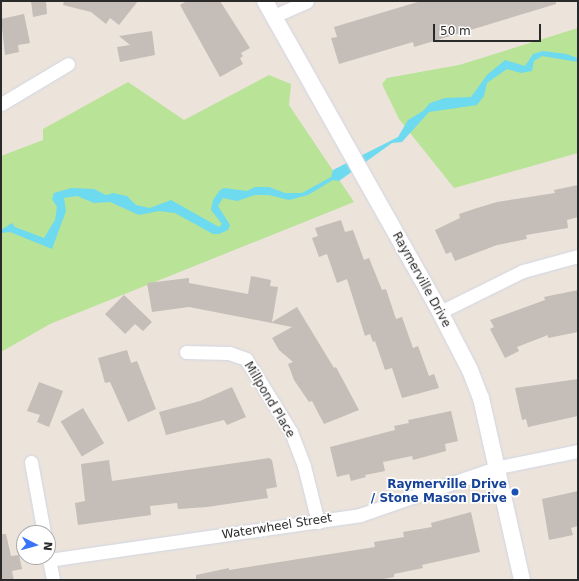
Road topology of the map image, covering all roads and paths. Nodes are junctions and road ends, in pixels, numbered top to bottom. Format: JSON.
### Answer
{"nodes":[{"id":1,"x":265,"y":1,"type":"edge"},
{"id":2,"x":306,"y":1,"type":"edge"},
{"id":3,"x":274,"y":16,"type":"junction"},
{"id":4,"x":68,"y":64,"type":"dead end"},
{"id":5,"x":1,"y":104,"type":"edge"},
{"id":6,"x":578,"y":256,"type":"edge"},
{"id":7,"x":440,"y":312,"type":"junction"},
{"id":8,"x":186,"y":352,"type":"dead end"},
{"id":9,"x":578,"y":451,"type":"edge"},
{"id":10,"x":31,"y":462,"type":"dead end"},
{"id":11,"x":498,"y":467,"type":"junction"},
{"id":12,"x":318,"y":522,"type":"junction"},
{"id":13,"x":43,"y":525,"type":"edge"},
{"id":14,"x":56,"y":556,"type":"edge"},
{"id":15,"x":50,"y":565,"type":"edge"},
{"id":16,"x":53,"y":580,"type":"edge"},
{"id":17,"x":522,"y":580,"type":"edge"}],
"edges":[{"from":1,"to":3,"type":"street","name":"Raymerville Drive"},
{"from":2,"to":3,"type":"street"},
{"from":3,"to":7,"type":"street","name":"Raymerville Drive"},
{"from":4,"to":5,"type":"street"},
{"from":6,"to":7,"type":"street"},
{"from":7,"to":11,"type":"street","name":"Raymerville Drive"},
{"from":8,"to":12,"type":"street","name":"Millpond Place"},
{"from":9,"to":11,"type":"street","name":"Waterwheel Street"},
{"from":10,"to":13,"type":"street"},
{"from":11,"to":12,"type":"street","name":"Waterwheel Street"},
{"from":11,"to":17,"type":"street","name":"Raymerville Drive"},
{"from":12,"to":14,"type":"street","name":"Waterwheel Street"},
{"from":15,"to":16,"type":"street"}]}
